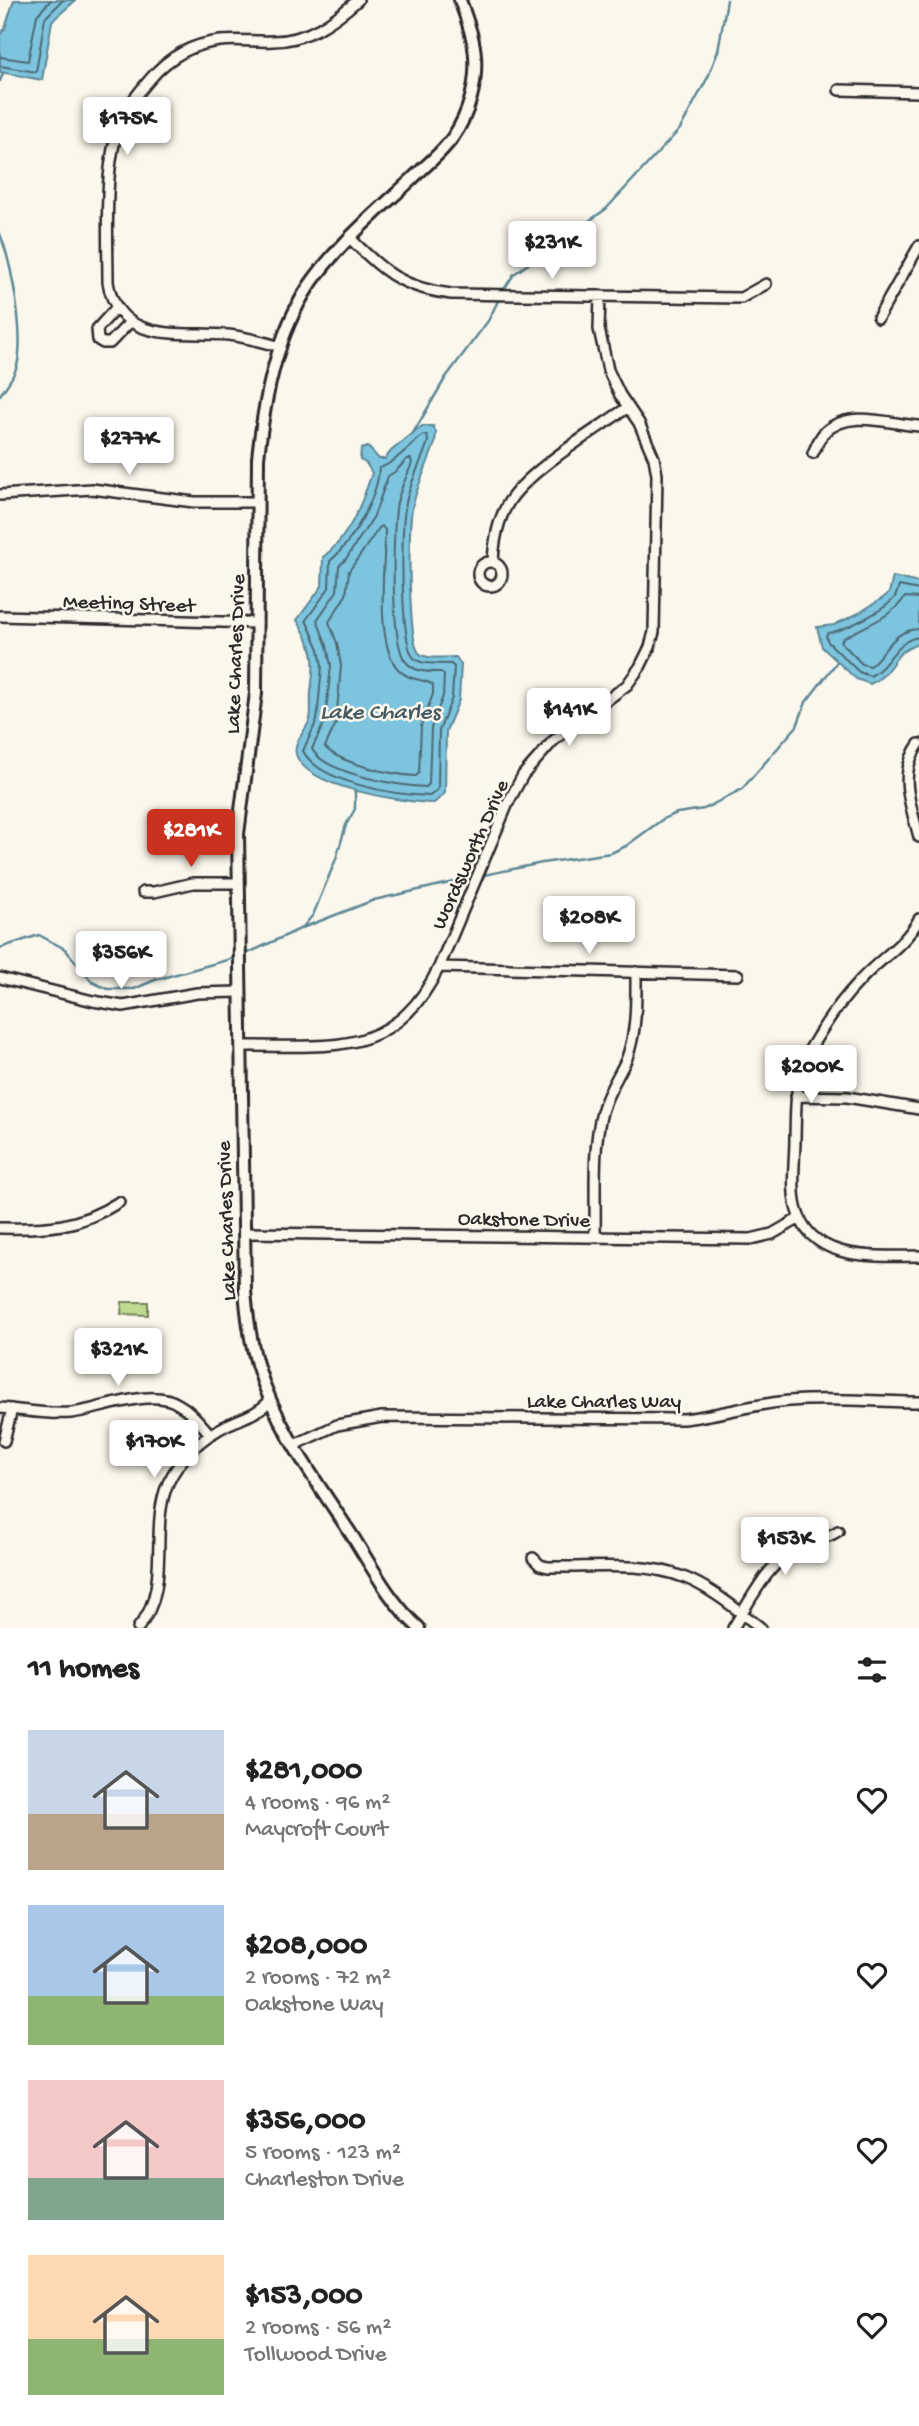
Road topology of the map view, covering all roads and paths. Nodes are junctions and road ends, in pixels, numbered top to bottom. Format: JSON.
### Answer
{"nodes":[{"id":1,"x":358,"y":0,"type":"edge"},
{"id":2,"x":460,"y":0,"type":"edge"},
{"id":3,"x":839,"y":90,"type":"dead end"},
{"id":4,"x":919,"y":92,"type":"edge"},
{"id":5,"x":350,"y":238,"type":"junction"},
{"id":6,"x":919,"y":246,"type":"edge"},
{"id":7,"x":766,"y":284,"type":"dead end"},
{"id":8,"x":600,"y":296,"type":"junction"},
{"id":9,"x":116,"y":308,"type":"junction"},
{"id":10,"x":878,"y":318,"type":"dead end"},
{"id":11,"x":130,"y":322,"type":"junction"},
{"id":12,"x":281,"y":347,"type":"junction"},
{"id":13,"x":628,"y":407,"type":"junction"},
{"id":14,"x":919,"y":426,"type":"edge"},
{"id":15,"x":813,"y":453,"type":"dead end"},
{"id":16,"x":0,"y":495,"type":"edge"},
{"id":17,"x":257,"y":502,"type":"junction"},
{"id":18,"x":493,"y":562,"type":"dead end"},
{"id":19,"x":0,"y":616,"type":"edge"},
{"id":20,"x":257,"y":623,"type":"junction"},
{"id":21,"x":919,"y":744,"type":"edge"},
{"id":22,"x":919,"y":838,"type":"edge"},
{"id":23,"x":238,"y":883,"type":"junction"},
{"id":24,"x":143,"y":892,"type":"dead end"},
{"id":25,"x":919,"y":919,"type":"edge"},
{"id":26,"x":910,"y":934,"type":"junction"},
{"id":27,"x":919,"y":942,"type":"edge"},
{"id":28,"x":439,"y":967,"type":"junction"},
{"id":29,"x":636,"y":972,"type":"junction"},
{"id":30,"x":738,"y":975,"type":"dead end"},
{"id":31,"x":0,"y":978,"type":"edge"},
{"id":32,"x":240,"y":992,"type":"junction"},
{"id":33,"x":241,"y":1046,"type":"junction"},
{"id":34,"x":796,"y":1096,"type":"junction"},
{"id":35,"x":919,"y":1109,"type":"edge"},
{"id":36,"x":119,"y":1202,"type":"dead end"},
{"id":37,"x":800,"y":1218,"type":"junction"},
{"id":38,"x":0,"y":1228,"type":"edge"},
{"id":39,"x":244,"y":1233,"type":"junction"},
{"id":40,"x":595,"y":1237,"type":"junction"},
{"id":41,"x":919,"y":1256,"type":"edge"},
{"id":42,"x":270,"y":1401,"type":"junction"},
{"id":43,"x":919,"y":1402,"type":"edge"},
{"id":44,"x":0,"y":1408,"type":"edge"},
{"id":45,"x":12,"y":1409,"type":"junction"},
{"id":46,"x":210,"y":1434,"type":"junction"},
{"id":47,"x":4,"y":1441,"type":"dead end"},
{"id":48,"x":293,"y":1445,"type":"junction"},
{"id":49,"x":838,"y":1531,"type":"dead end"},
{"id":50,"x":533,"y":1558,"type":"dead end"},
{"id":51,"x":742,"y":1614,"type":"junction"},
{"id":52,"x":138,"y":1628,"type":"edge"},
{"id":53,"x":419,"y":1628,"type":"edge"},
{"id":54,"x":733,"y":1628,"type":"edge"},
{"id":55,"x":761,"y":1628,"type":"edge"}],
"edges":[{"from":1,"to":9,"type":"street"},
{"from":2,"to":5,"type":"street","name":"Lake Charles Drive"},
{"from":3,"to":4,"type":"street"},
{"from":5,"to":8,"type":"street"},
{"from":5,"to":12,"type":"street","name":"Lake Charles Drive"},
{"from":6,"to":10,"type":"street"},
{"from":7,"to":8,"type":"street"},
{"from":8,"to":13,"type":"street","name":"Wordsworth Drive"},
{"from":9,"to":11,"type":"street"},
{"from":9,"to":11,"type":"street"},
{"from":11,"to":12,"type":"street"},
{"from":12,"to":17,"type":"street","name":"Lake Charles Drive"},
{"from":13,"to":18,"type":"street"},
{"from":13,"to":28,"type":"street","name":"Wordsworth Drive"},
{"from":14,"to":15,"type":"street"},
{"from":16,"to":17,"type":"street"},
{"from":17,"to":20,"type":"street","name":"Lake Charles Drive"},
{"from":19,"to":20,"type":"street","name":"Meeting Street"},
{"from":20,"to":23,"type":"street","name":"Lake Charles Drive"},
{"from":21,"to":22,"type":"street"},
{"from":23,"to":24,"type":"street"},
{"from":23,"to":32,"type":"street","name":"Lake Charles Drive"},
{"from":25,"to":26,"type":"street"},
{"from":26,"to":27,"type":"street"},
{"from":26,"to":34,"type":"street"},
{"from":28,"to":29,"type":"street"},
{"from":28,"to":33,"type":"street","name":"Wordsworth Drive"},
{"from":29,"to":30,"type":"street"},
{"from":29,"to":40,"type":"street"},
{"from":31,"to":32,"type":"street"},
{"from":32,"to":33,"type":"street","name":"Lake Charles Drive"},
{"from":33,"to":39,"type":"street","name":"Lake Charles Drive"},
{"from":34,"to":35,"type":"street"},
{"from":34,"to":37,"type":"street"},
{"from":36,"to":38,"type":"street"},
{"from":37,"to":40,"type":"street","name":"Oakstone Drive"},
{"from":37,"to":41,"type":"street"},
{"from":39,"to":40,"type":"street","name":"Oakstone Drive"},
{"from":39,"to":42,"type":"street","name":"Lake Charles Drive"},
{"from":42,"to":46,"type":"street"},
{"from":42,"to":48,"type":"street","name":"Lake Charles Drive"},
{"from":43,"to":48,"type":"street","name":"Lake Charles Way"},
{"from":44,"to":45,"type":"street"},
{"from":45,"to":46,"type":"street"},
{"from":45,"to":47,"type":"street"},
{"from":46,"to":52,"type":"street"},
{"from":48,"to":53,"type":"street","name":"Lake Charles Drive"},
{"from":49,"to":51,"type":"street"},
{"from":50,"to":51,"type":"street"},
{"from":51,"to":54,"type":"street"},
{"from":51,"to":55,"type":"street"}]}
